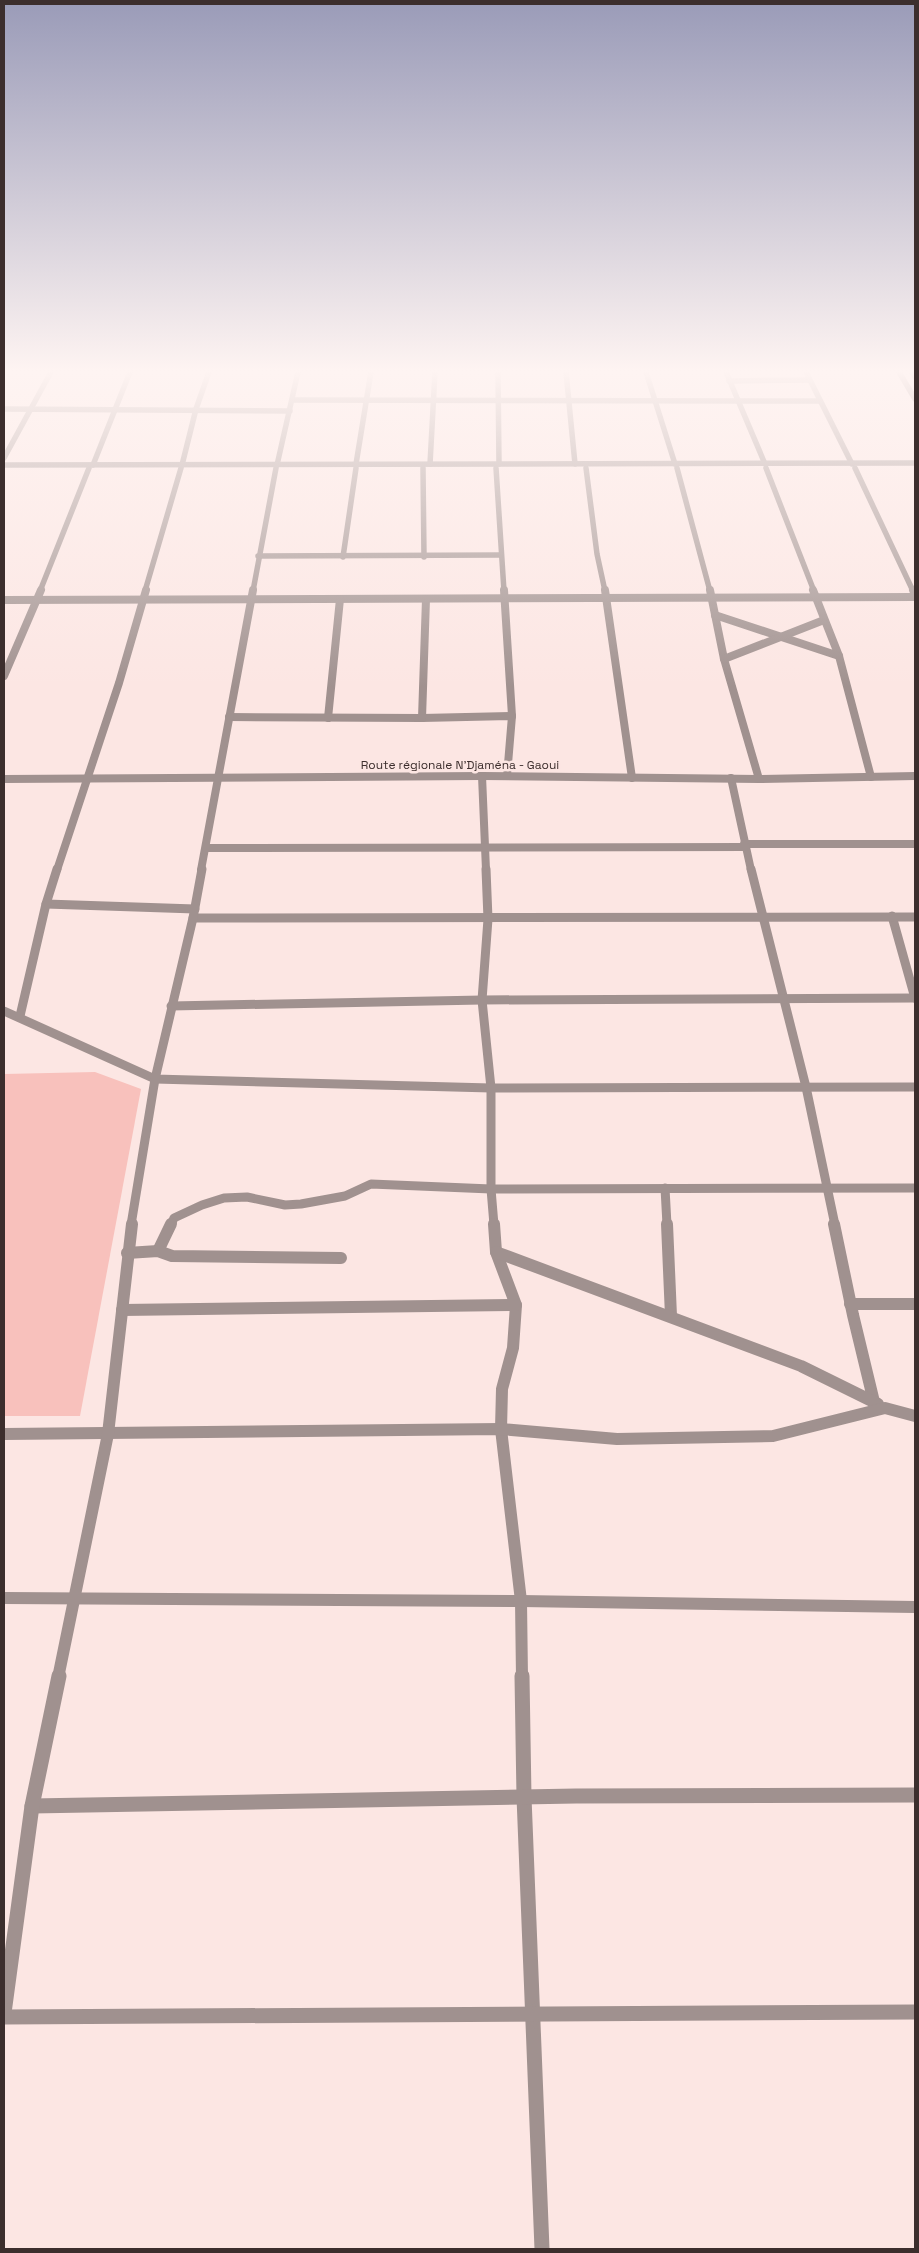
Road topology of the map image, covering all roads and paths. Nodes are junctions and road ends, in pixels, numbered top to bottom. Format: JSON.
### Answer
{"nodes":[{"id":1,"x":87,"y":477,"type":"edge"},
{"id":2,"x":179,"y":477,"type":"edge"},
{"id":3,"x":274,"y":477,"type":"edge"},
{"id":4,"x":354,"y":477,"type":"edge"},
{"id":5,"x":423,"y":477,"type":"edge"},
{"id":6,"x":498,"y":477,"type":"edge"},
{"id":7,"x":587,"y":477,"type":"edge"},
{"id":8,"x":679,"y":477,"type":"edge"},
{"id":9,"x":770,"y":477,"type":"edge"},
{"id":10,"x":858,"y":477,"type":"edge"},
{"id":11,"x":501,"y":555,"type":"junction"},
{"id":12,"x":258,"y":556,"type":"junction"},
{"id":13,"x":343,"y":557,"type":"junction"},
{"id":14,"x":424,"y":557,"type":"junction"},
{"id":15,"x":915,"y":596,"type":"edge"},
{"id":16,"x":817,"y":597,"type":"junction"},
{"id":17,"x":712,"y":598,"type":"junction"},
{"id":18,"x":144,"y":599,"type":"junction"},
{"id":19,"x":251,"y":599,"type":"junction"},
{"id":20,"x":340,"y":599,"type":"junction"},
{"id":21,"x":426,"y":599,"type":"junction"},
{"id":22,"x":505,"y":599,"type":"junction"},
{"id":23,"x":607,"y":599,"type":"junction"},
{"id":24,"x":4,"y":600,"type":"edge"},
{"id":25,"x":37,"y":600,"type":"junction"},
{"id":26,"x":714,"y":616,"type":"junction"},
{"id":27,"x":824,"y":620,"type":"junction"},
{"id":28,"x":777,"y":637,"type":"junction"},
{"id":29,"x":840,"y":656,"type":"junction"},
{"id":30,"x":724,"y":659,"type":"junction"},
{"id":31,"x":4,"y":676,"type":"edge"},
{"id":32,"x":512,"y":716,"type":"junction"},
{"id":33,"x":229,"y":717,"type":"junction"},
{"id":34,"x":328,"y":718,"type":"junction"},
{"id":35,"x":422,"y":718,"type":"junction"},
{"id":36,"x":218,"y":776,"type":"junction"},
{"id":37,"x":482,"y":776,"type":"junction"},
{"id":38,"x":507,"y":776,"type":"junction"},
{"id":39,"x":915,"y":776,"type":"edge"},
{"id":40,"x":871,"y":777,"type":"junction"},
{"id":41,"x":86,"y":778,"type":"junction"},
{"id":42,"x":632,"y":778,"type":"junction"},
{"id":43,"x":731,"y":778,"type":"junction"},
{"id":44,"x":4,"y":779,"type":"edge"},
{"id":45,"x":759,"y":779,"type":"junction"},
{"id":46,"x":915,"y":844,"type":"edge"},
{"id":47,"x":486,"y":846,"type":"junction"},
{"id":48,"x":745,"y":846,"type":"junction"},
{"id":49,"x":207,"y":848,"type":"junction"},
{"id":50,"x":46,"y":904,"type":"junction"},
{"id":51,"x":194,"y":914,"type":"junction"},
{"id":52,"x":764,"y":916,"type":"junction"},
{"id":53,"x":892,"y":916,"type":"junction"},
{"id":54,"x":915,"y":917,"type":"edge"},
{"id":55,"x":488,"y":919,"type":"junction"},
{"id":56,"x":915,"y":998,"type":"edge"},
{"id":57,"x":783,"y":999,"type":"junction"},
{"id":58,"x":482,"y":1000,"type":"junction"},
{"id":59,"x":171,"y":1006,"type":"junction"},
{"id":60,"x":4,"y":1011,"type":"edge"},
{"id":61,"x":20,"y":1016,"type":"junction"},
{"id":62,"x":155,"y":1079,"type":"junction"},
{"id":63,"x":806,"y":1087,"type":"junction"},
{"id":64,"x":491,"y":1088,"type":"junction"},
{"id":65,"x":915,"y":1088,"type":"edge"},
{"id":66,"x":665,"y":1188,"type":"junction"},
{"id":67,"x":828,"y":1188,"type":"junction"},
{"id":68,"x":915,"y":1188,"type":"edge"},
{"id":69,"x":491,"y":1190,"type":"junction"},
{"id":70,"x":158,"y":1251,"type":"junction"},
{"id":71,"x":496,"y":1252,"type":"junction"},
{"id":72,"x":127,"y":1253,"type":"junction"},
{"id":73,"x":341,"y":1258,"type":"dead end"},
{"id":74,"x":850,"y":1304,"type":"junction"},
{"id":75,"x":915,"y":1304,"type":"edge"},
{"id":76,"x":516,"y":1305,"type":"junction"},
{"id":77,"x":122,"y":1310,"type":"junction"},
{"id":78,"x":671,"y":1316,"type":"junction"},
{"id":79,"x":880,"y":1405,"type":"junction"},
{"id":80,"x":915,"y":1416,"type":"edge"},
{"id":81,"x":915,"y":1422,"type":"edge"},
{"id":82,"x":501,"y":1430,"type":"junction"},
{"id":83,"x":4,"y":1434,"type":"edge"},
{"id":84,"x":108,"y":1434,"type":"junction"},
{"id":85,"x":4,"y":1598,"type":"edge"},
{"id":86,"x":73,"y":1598,"type":"junction"},
{"id":87,"x":521,"y":1602,"type":"junction"},
{"id":88,"x":915,"y":1607,"type":"edge"},
{"id":89,"x":915,"y":1795,"type":"edge"},
{"id":90,"x":524,"y":1797,"type":"junction"},
{"id":91,"x":32,"y":1806,"type":"junction"},
{"id":92,"x":915,"y":2012,"type":"edge"},
{"id":93,"x":4,"y":2013,"type":"edge"},
{"id":94,"x":532,"y":2014,"type":"junction"},
{"id":95,"x":4,"y":2017,"type":"edge"},
{"id":96,"x":542,"y":2249,"type":"edge"}],
"edges":[{"from":1,"to":25,"type":"street"},
{"from":2,"to":18,"type":"street"},
{"from":3,"to":12,"type":"street"},
{"from":4,"to":13,"type":"street"},
{"from":5,"to":14,"type":"street"},
{"from":6,"to":11,"type":"street"},
{"from":7,"to":23,"type":"street"},
{"from":8,"to":17,"type":"street"},
{"from":9,"to":16,"type":"street"},
{"from":10,"to":15,"type":"street"},
{"from":11,"to":14,"type":"street"},
{"from":11,"to":22,"type":"street"},
{"from":12,"to":13,"type":"street"},
{"from":12,"to":19,"type":"street"},
{"from":13,"to":14,"type":"street"},
{"from":15,"to":16,"type":"street"},
{"from":16,"to":17,"type":"street"},
{"from":16,"to":27,"type":"street"},
{"from":17,"to":23,"type":"street"},
{"from":17,"to":26,"type":"street"},
{"from":18,"to":19,"type":"street"},
{"from":18,"to":25,"type":"street"},
{"from":18,"to":41,"type":"street"},
{"from":19,"to":20,"type":"street"},
{"from":19,"to":33,"type":"street"},
{"from":20,"to":21,"type":"street"},
{"from":20,"to":34,"type":"street"},
{"from":21,"to":22,"type":"street"},
{"from":21,"to":35,"type":"street"},
{"from":22,"to":23,"type":"street"},
{"from":22,"to":32,"type":"street"},
{"from":23,"to":42,"type":"street"},
{"from":24,"to":25,"type":"street"},
{"from":25,"to":31,"type":"street"},
{"from":26,"to":28,"type":"street"},
{"from":26,"to":30,"type":"street"},
{"from":27,"to":28,"type":"street"},
{"from":27,"to":29,"type":"street"},
{"from":28,"to":29,"type":"street"},
{"from":28,"to":30,"type":"street"},
{"from":29,"to":40,"type":"street"},
{"from":30,"to":45,"type":"street"},
{"from":32,"to":35,"type":"street"},
{"from":32,"to":38,"type":"street"},
{"from":33,"to":34,"type":"street"},
{"from":33,"to":36,"type":"street"},
{"from":34,"to":35,"type":"street"},
{"from":36,"to":37,"type":"street","name":"Route régionale N'Djaména - Gaoui"},
{"from":36,"to":41,"type":"street","name":"Route régionale N'Djaména - Gaoui"},
{"from":36,"to":49,"type":"street"},
{"from":37,"to":38,"type":"street","name":"Route régionale N'Djaména - Gaoui"},
{"from":37,"to":47,"type":"street"},
{"from":38,"to":42,"type":"street","name":"Route régionale N'Djaména - Gaoui"},
{"from":39,"to":40,"type":"street","name":"Route régionale N'Djaména - Gaoui"},
{"from":40,"to":45,"type":"street","name":"Route régionale N'Djaména - Gaoui"},
{"from":41,"to":44,"type":"street","name":"Route régionale N'Djaména - Gaoui"},
{"from":41,"to":50,"type":"street"},
{"from":42,"to":43,"type":"street","name":"Route régionale N'Djaména - Gaoui"},
{"from":43,"to":45,"type":"street","name":"Route régionale N'Djaména - Gaoui"},
{"from":43,"to":48,"type":"street"},
{"from":46,"to":48,"type":"street"},
{"from":47,"to":48,"type":"street"},
{"from":47,"to":49,"type":"street"},
{"from":47,"to":55,"type":"street"},
{"from":48,"to":52,"type":"street"},
{"from":49,"to":51,"type":"street"},
{"from":50,"to":51,"type":"street"},
{"from":50,"to":61,"type":"street"},
{"from":51,"to":55,"type":"street"},
{"from":51,"to":59,"type":"street"},
{"from":52,"to":53,"type":"street"},
{"from":52,"to":55,"type":"street"},
{"from":52,"to":57,"type":"street"},
{"from":53,"to":54,"type":"street"},
{"from":53,"to":56,"type":"street"},
{"from":55,"to":58,"type":"street"},
{"from":56,"to":57,"type":"street"},
{"from":57,"to":58,"type":"street"},
{"from":57,"to":63,"type":"street"},
{"from":58,"to":59,"type":"street"},
{"from":58,"to":64,"type":"street"},
{"from":59,"to":62,"type":"street"},
{"from":60,"to":61,"type":"street"},
{"from":61,"to":62,"type":"street"},
{"from":62,"to":64,"type":"street"},
{"from":62,"to":72,"type":"street"},
{"from":63,"to":64,"type":"street"},
{"from":63,"to":65,"type":"street"},
{"from":63,"to":67,"type":"street"},
{"from":64,"to":69,"type":"street"},
{"from":66,"to":67,"type":"street"},
{"from":66,"to":69,"type":"street"},
{"from":66,"to":78,"type":"street"},
{"from":67,"to":68,"type":"street"},
{"from":67,"to":74,"type":"street"},
{"from":69,"to":70,"type":"street"},
{"from":69,"to":71,"type":"street"},
{"from":70,"to":72,"type":"street"},
{"from":70,"to":73,"type":"street"},
{"from":71,"to":76,"type":"street"},
{"from":71,"to":78,"type":"street"},
{"from":72,"to":77,"type":"street"},
{"from":74,"to":75,"type":"street"},
{"from":74,"to":79,"type":"street"},
{"from":76,"to":77,"type":"street"},
{"from":76,"to":82,"type":"street"},
{"from":77,"to":84,"type":"street"},
{"from":78,"to":79,"type":"street"},
{"from":79,"to":80,"type":"street"},
{"from":79,"to":81,"type":"street"},
{"from":79,"to":82,"type":"street"},
{"from":82,"to":84,"type":"street"},
{"from":82,"to":87,"type":"street"},
{"from":83,"to":84,"type":"street"},
{"from":84,"to":86,"type":"street"},
{"from":85,"to":86,"type":"street"},
{"from":86,"to":87,"type":"street"},
{"from":86,"to":91,"type":"street"},
{"from":87,"to":88,"type":"street"},
{"from":87,"to":90,"type":"street"},
{"from":89,"to":90,"type":"street"},
{"from":90,"to":91,"type":"street"},
{"from":90,"to":94,"type":"street"},
{"from":91,"to":93,"type":"street"},
{"from":92,"to":94,"type":"street"},
{"from":94,"to":95,"type":"street"},
{"from":94,"to":96,"type":"street"}]}
